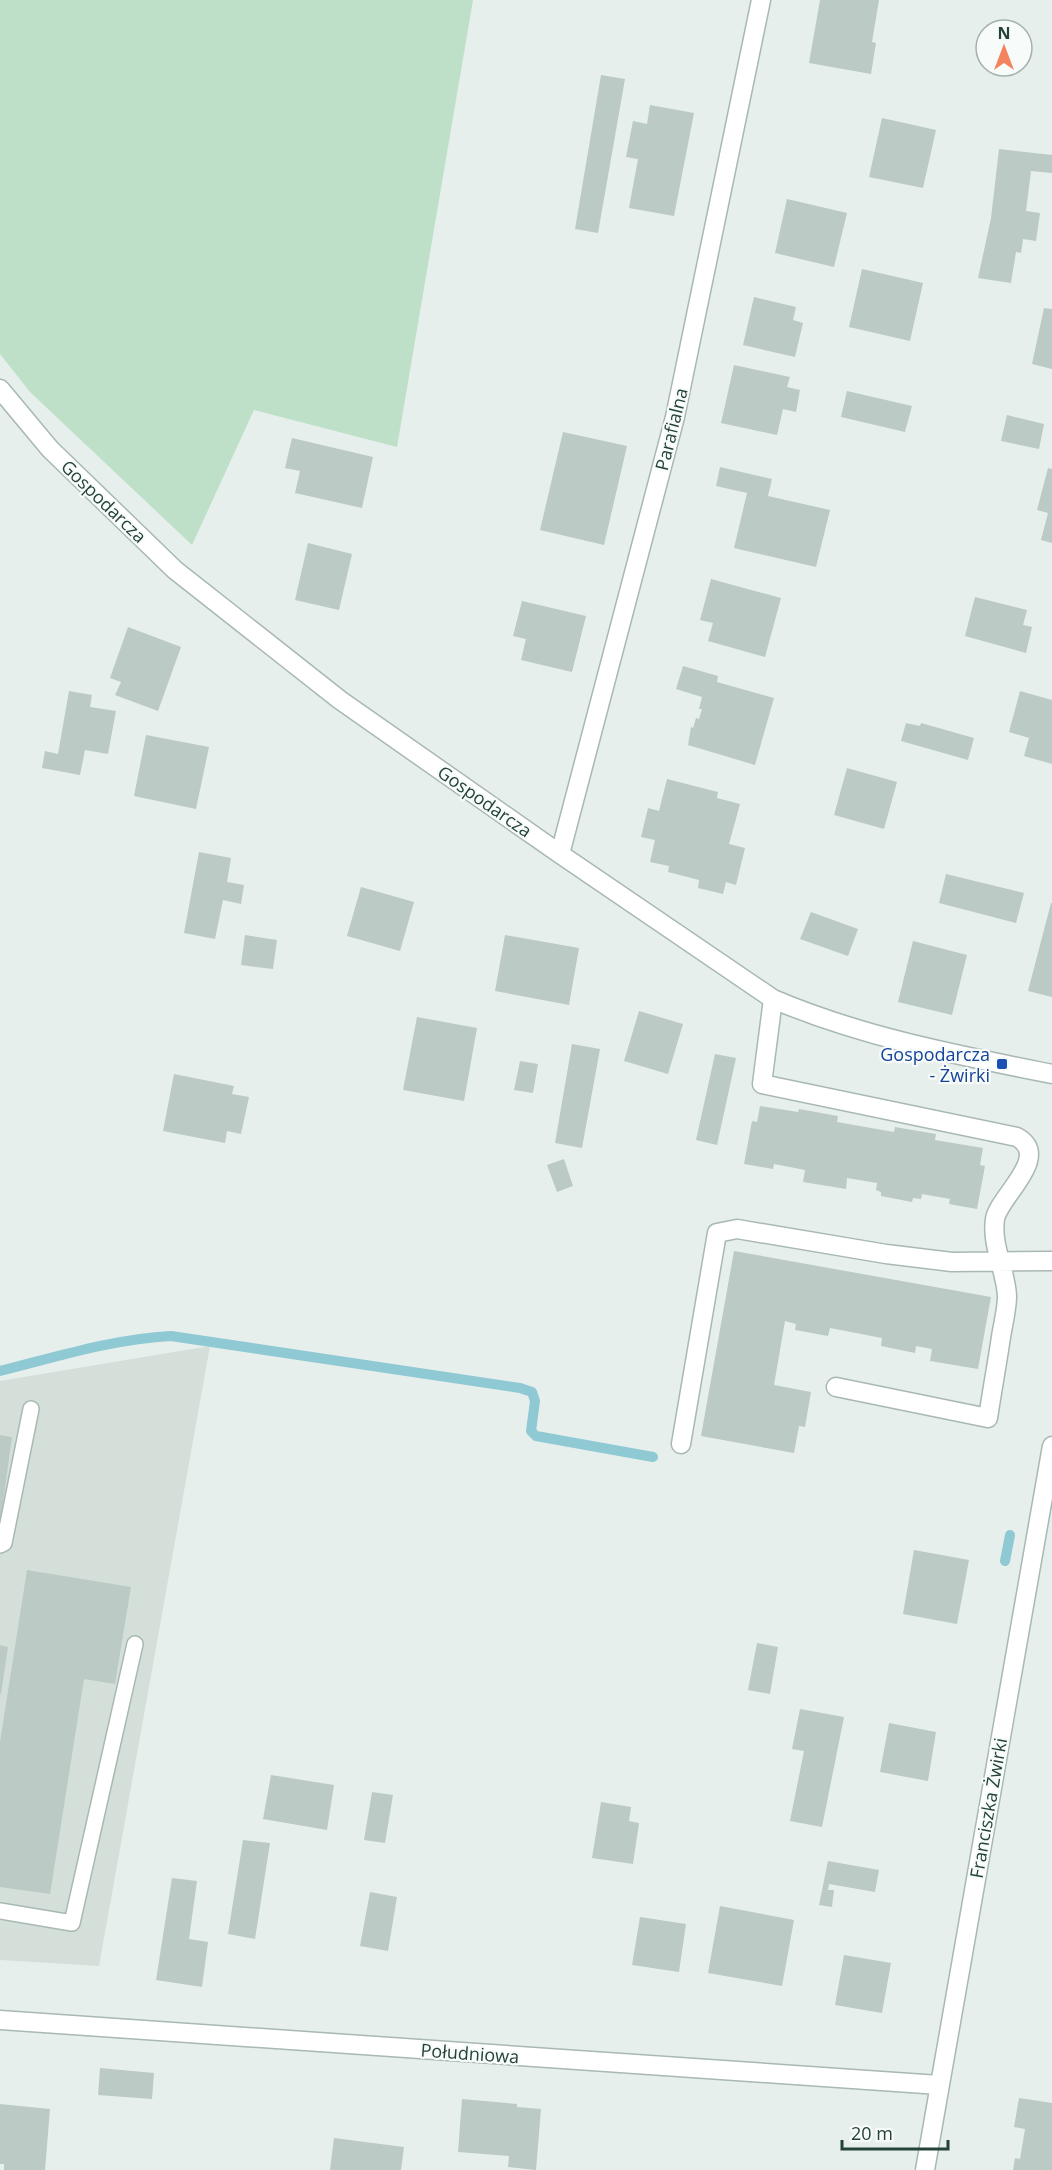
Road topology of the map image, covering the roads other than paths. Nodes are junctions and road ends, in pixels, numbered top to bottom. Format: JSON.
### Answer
{"nodes":[{"id":1,"x":761,"y":0,"type":"edge"},
{"id":2,"x":0,"y":389,"type":"edge"},
{"id":3,"x":560,"y":854,"type":"junction"},
{"id":4,"x":772,"y":999,"type":"junction"},
{"id":5,"x":1052,"y":1074,"type":"edge"},
{"id":6,"x":1052,"y":1261,"type":"edge"},
{"id":7,"x":999,"y":1262,"type":"junction"},
{"id":8,"x":836,"y":1387,"type":"dead end"},
{"id":9,"x":31,"y":1409,"type":"dead end"},
{"id":10,"x":681,"y":1444,"type":"dead end"},
{"id":11,"x":1052,"y":1446,"type":"edge"},
{"id":12,"x":0,"y":1545,"type":"edge"},
{"id":13,"x":135,"y":1644,"type":"dead end"},
{"id":14,"x":0,"y":1911,"type":"edge"},
{"id":15,"x":0,"y":2020,"type":"edge"},
{"id":16,"x":939,"y":2085,"type":"junction"},
{"id":17,"x":925,"y":2170,"type":"edge"}],
"edges":[{"from":1,"to":3,"type":"street","name":"Parafialna"},
{"from":2,"to":3,"type":"street","name":"Gospodarcza"},
{"from":3,"to":4,"type":"street","name":"Gospodarcza"},
{"from":4,"to":5,"type":"street","name":"Gospodarcza"},
{"from":4,"to":7,"type":"street"},
{"from":6,"to":7,"type":"street"},
{"from":7,"to":8,"type":"street"},
{"from":7,"to":10,"type":"street"},
{"from":9,"to":12,"type":"lane"},
{"from":11,"to":16,"type":"street","name":"Franciszka Żwirki"},
{"from":13,"to":14,"type":"lane"},
{"from":15,"to":16,"type":"street","name":"Południowa"},
{"from":16,"to":17,"type":"street","name":"Franciszka Żwirki"}]}
